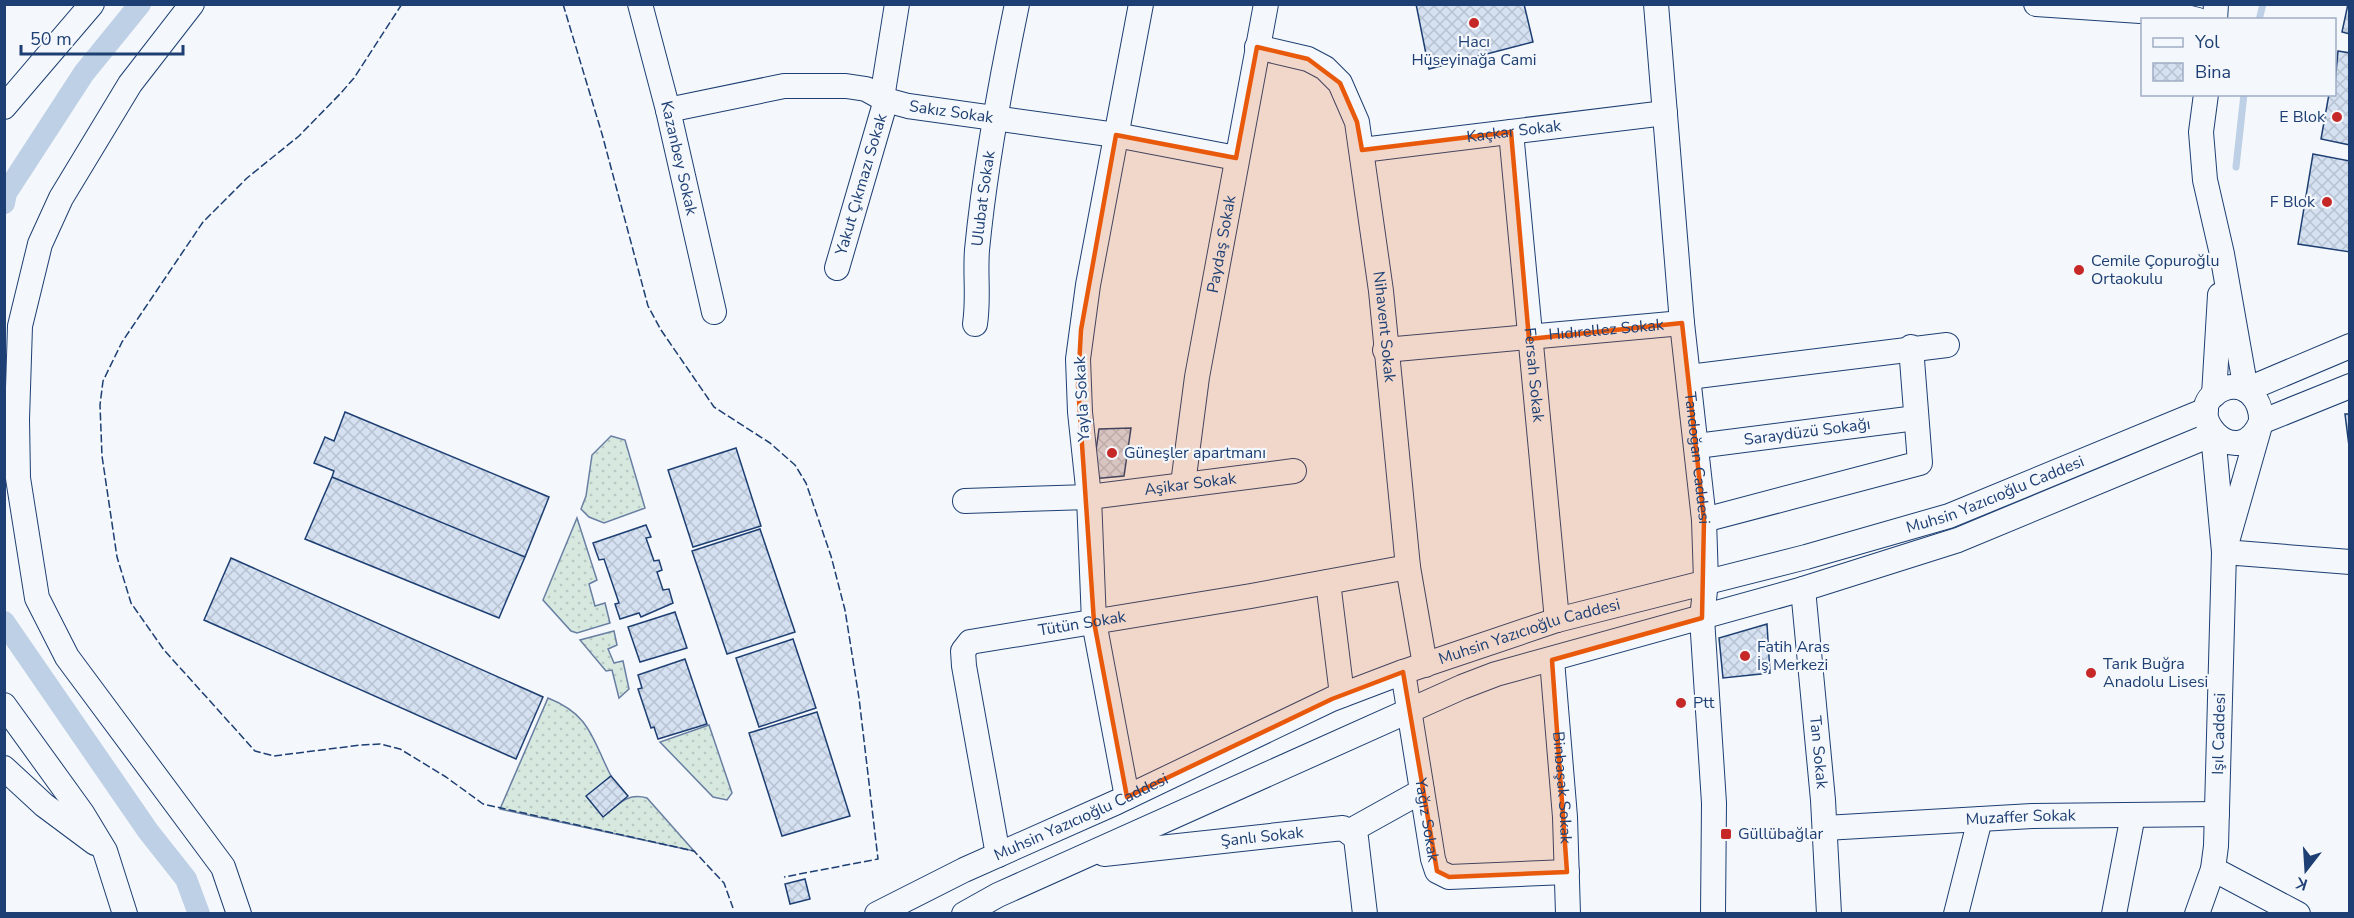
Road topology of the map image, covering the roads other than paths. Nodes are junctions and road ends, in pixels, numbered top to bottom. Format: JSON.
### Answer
{"nodes":[{"id":1,"x":92,"y":4,"type":"edge"},
{"id":2,"x":192,"y":4,"type":"edge"},
{"id":3,"x":640,"y":4,"type":"edge"},
{"id":4,"x":897,"y":4,"type":"edge"},
{"id":5,"x":1017,"y":4,"type":"edge"},
{"id":6,"x":1142,"y":4,"type":"edge"},
{"id":7,"x":1266,"y":4,"type":"edge"},
{"id":8,"x":1656,"y":4,"type":"edge"},
{"id":9,"x":2036,"y":4,"type":"edge"},
{"id":10,"x":2190,"y":18,"type":"edge"},
{"id":11,"x":1257,"y":47,"type":"junction"},
{"id":12,"x":2206,"y":96,"type":"edge"},
{"id":13,"x":884,"y":99,"type":"junction"},
{"id":14,"x":4,"y":107,"type":"edge"},
{"id":15,"x":668,"y":110,"type":"junction"},
{"id":16,"x":1665,"y":112,"type":"junction"},
{"id":17,"x":993,"y":117,"type":"junction"},
{"id":18,"x":1510,"y":132,"type":"junction"},
{"id":19,"x":1116,"y":135,"type":"junction"},
{"id":20,"x":1362,"y":150,"type":"junction"},
{"id":21,"x":1236,"y":158,"type":"junction"},
{"id":22,"x":2222,"y":254,"type":"junction"},
{"id":23,"x":837,"y":268,"type":"dead end"},
{"id":24,"x":714,"y":312,"type":"dead end"},
{"id":25,"x":1683,"y":323,"type":"junction"},
{"id":26,"x":975,"y":324,"type":"dead end"},
{"id":27,"x":1529,"y":339,"type":"junction"},
{"id":28,"x":1947,"y":345,"type":"dead end"},
{"id":29,"x":2349,"y":346,"type":"edge"},
{"id":30,"x":1911,"y":347,"type":"junction"},
{"id":31,"x":1385,"y":350,"type":"junction"},
{"id":32,"x":1689,"y":377,"type":"junction"},
{"id":33,"x":2349,"y":386,"type":"edge"},
{"id":34,"x":2246,"y":390,"type":"junction"},
{"id":35,"x":2210,"y":403,"type":"junction"},
{"id":36,"x":1916,"y":418,"type":"junction"},
{"id":37,"x":2261,"y":422,"type":"junction"},
{"id":38,"x":2213,"y":434,"type":"junction"},
{"id":39,"x":1697,"y":446,"type":"junction"},
{"id":40,"x":1294,"y":471,"type":"dead end"},
{"id":41,"x":1183,"y":484,"type":"junction"},
{"id":42,"x":1089,"y":497,"type":"junction"},
{"id":43,"x":965,"y":501,"type":"dead end"},
{"id":44,"x":1704,"y":520,"type":"junction"},
{"id":45,"x":2224,"y":552,"type":"junction"},
{"id":46,"x":2349,"y":562,"type":"edge"},
{"id":47,"x":1408,"y":567,"type":"junction"},
{"id":48,"x":1706,"y":581,"type":"junction"},
{"id":49,"x":1328,"y":582,"type":"junction"},
{"id":50,"x":1803,"y":590,"type":"junction"},
{"id":51,"x":1702,"y":618,"type":"junction"},
{"id":52,"x":1557,"y":620,"type":"junction"},
{"id":53,"x":1094,"y":622,"type":"junction"},
{"id":54,"x":1552,"y":660,"type":"junction"},
{"id":55,"x":1425,"y":664,"type":"junction"},
{"id":56,"x":1402,"y":672,"type":"junction"},
{"id":57,"x":1342,"y":695,"type":"junction"},
{"id":58,"x":4,"y":705,"type":"edge"},
{"id":59,"x":1408,"y":710,"type":"junction"},
{"id":60,"x":4,"y":768,"type":"edge"},
{"id":61,"x":1422,"y":791,"type":"junction"},
{"id":62,"x":1127,"y":797,"type":"junction"},
{"id":63,"x":2217,"y":814,"type":"junction"},
{"id":64,"x":2133,"y":815,"type":"junction"},
{"id":65,"x":1980,"y":819,"type":"junction"},
{"id":66,"x":1825,"y":828,"type":"junction"},
{"id":67,"x":1350,"y":831,"type":"junction"},
{"id":68,"x":105,"y":851,"type":"junction"},
{"id":69,"x":998,"y":855,"type":"junction"},
{"id":70,"x":1087,"y":856,"type":"junction"},
{"id":71,"x":2213,"y":869,"type":"junction"},
{"id":72,"x":1567,"y":872,"type":"junction"},
{"id":73,"x":125,"y":914,"type":"edge"},
{"id":74,"x":239,"y":914,"type":"edge"},
{"id":75,"x":877,"y":914,"type":"edge"},
{"id":76,"x":964,"y":914,"type":"edge"},
{"id":77,"x":1365,"y":914,"type":"edge"},
{"id":78,"x":1568,"y":914,"type":"edge"},
{"id":79,"x":1713,"y":914,"type":"edge"},
{"id":80,"x":1829,"y":914,"type":"edge"},
{"id":81,"x":1956,"y":914,"type":"edge"},
{"id":82,"x":2114,"y":914,"type":"edge"},
{"id":83,"x":2197,"y":914,"type":"edge"},
{"id":84,"x":2298,"y":914,"type":"edge"}],
"edges":[{"from":1,"to":14,"type":"street"},
{"from":2,"to":74,"type":"street"},
{"from":3,"to":15,"type":"street","name":"Kazanbey Sokak"},
{"from":4,"to":13,"type":"street","name":"Yakut Çıkmazı Sokak"},
{"from":5,"to":17,"type":"street","name":"Ulubat Sokak"},
{"from":6,"to":19,"type":"street","name":"Yayla Sokak"},
{"from":7,"to":11,"type":"street","name":"Paydaş Sokak"},
{"from":8,"to":16,"type":"street","name":"Tandoğan Caddesi"},
{"from":9,"to":10,"type":"street"},
{"from":11,"to":20,"type":"street","name":"Nihavent Sokak"},
{"from":11,"to":21,"type":"street","name":"Paydaş Sokak"},
{"from":12,"to":22,"type":"street"},
{"from":13,"to":15,"type":"street","name":"Sakız Sokak"},
{"from":13,"to":17,"type":"street","name":"Sakız Sokak"},
{"from":13,"to":23,"type":"street","name":"Yakut Çıkmazı Sokak"},
{"from":15,"to":24,"type":"street","name":"Kazanbey Sokak"},
{"from":16,"to":18,"type":"street","name":"Kaçkar Sokak"},
{"from":16,"to":25,"type":"street","name":"Tandoğan Caddesi"},
{"from":17,"to":19,"type":"street","name":"Sakız Sokak"},
{"from":17,"to":26,"type":"street","name":"Ulubat Sokak"},
{"from":18,"to":20,"type":"street","name":"Kaçkar Sokak"},
{"from":18,"to":27,"type":"street","name":"Fersah Sokak"},
{"from":19,"to":21,"type":"street","name":"Sakız Sokak"},
{"from":19,"to":42,"type":"street","name":"Yayla Sokak"},
{"from":20,"to":31,"type":"street","name":"Nihavent Sokak"},
{"from":21,"to":41,"type":"street","name":"Paydaş Sokak"},
{"from":22,"to":34,"type":"street"},
{"from":22,"to":35,"type":"street"},
{"from":25,"to":27,"type":"street","name":"Hıdırellez Sokak"},
{"from":25,"to":32,"type":"street","name":"Tandoğan Caddesi"},
{"from":27,"to":31,"type":"street","name":"Hıdırellez Sokak"},
{"from":27,"to":52,"type":"street","name":"Fersah Sokak"},
{"from":28,"to":30,"type":"street"},
{"from":29,"to":34,"type":"street"},
{"from":30,"to":32,"type":"street"},
{"from":30,"to":36,"type":"street"},
{"from":31,"to":47,"type":"street","name":"Nihavent Sokak"},
{"from":32,"to":39,"type":"street","name":"Tandoğan Caddesi"},
{"from":33,"to":37,"type":"street"},
{"from":34,"to":35,"type":"street"},
{"from":34,"to":37,"type":"street"},
{"from":35,"to":38,"type":"street"},
{"from":35,"to":48,"type":"street","name":"Muhsin Yazıcıoğlu Caddesi"},
{"from":36,"to":39,"type":"street","name":"Saraydüzü Sokağı"},
{"from":36,"to":44,"type":"street"},
{"from":37,"to":38,"type":"street"},
{"from":37,"to":45,"type":"street"},
{"from":38,"to":45,"type":"street"},
{"from":38,"to":50,"type":"street","name":"Muhsin Yazıcıoğlu Caddesi"},
{"from":39,"to":44,"type":"street","name":"Tandoğan Caddesi"},
{"from":40,"to":41,"type":"street","name":"Aşikar Sokak"},
{"from":41,"to":42,"type":"street","name":"Aşikar Sokak"},
{"from":42,"to":43,"type":"street","name":"Aşikar Sokak"},
{"from":42,"to":53,"type":"street","name":"Yayla Sokak"},
{"from":44,"to":48,"type":"street","name":"Tandoğan Caddesi"},
{"from":45,"to":46,"type":"street"},
{"from":45,"to":63,"type":"street","name":"Işıl Caddesi"},
{"from":47,"to":49,"type":"street","name":"Tütün Sokak"},
{"from":47,"to":55,"type":"street","name":"Nihavent Sokak"},
{"from":48,"to":51,"type":"street","name":"Tandoğan Caddesi"},
{"from":48,"to":52,"type":"street","name":"Muhsin Yazıcıoğlu Caddesi"},
{"from":49,"to":53,"type":"street","name":"Tütün Sokak"},
{"from":49,"to":57,"type":"street"},
{"from":50,"to":51,"type":"street","name":"Muhsin Yazıcıoğlu Caddesi"},
{"from":50,"to":66,"type":"street","name":"Tan Sokak"},
{"from":51,"to":54,"type":"street","name":"Muhsin Yazıcıoğlu Caddesi"},
{"from":51,"to":79,"type":"street","name":"Tandoğan Caddesi"},
{"from":52,"to":55,"type":"street","name":"Muhsin Yazıcıoğlu Caddesi"},
{"from":53,"to":62,"type":"street","name":"Yayla Sokak"},
{"from":53,"to":69,"type":"street","name":"Tütün Sokak"},
{"from":54,"to":59,"type":"street","name":"Muhsin Yazıcıoğlu Caddesi"},
{"from":54,"to":72,"type":"street","name":"Binbaşak Sokak"},
{"from":55,"to":56,"type":"street","name":"Muhsin Yazıcıoğlu Caddesi"},
{"from":56,"to":57,"type":"street","name":"Muhsin Yazıcıoğlu Caddesi"},
{"from":56,"to":59,"type":"street","name":"Yağız Sokak"},
{"from":57,"to":62,"type":"street","name":"Muhsin Yazıcıoğlu Caddesi"},
{"from":58,"to":68,"type":"street"},
{"from":59,"to":61,"type":"street","name":"Yağız Sokak"},
{"from":59,"to":70,"type":"street","name":"Muhsin Yazıcıoğlu Caddesi"},
{"from":60,"to":68,"type":"street"},
{"from":61,"to":67,"type":"street"},
{"from":61,"to":72,"type":"street","name":"Yağız Sokak"},
{"from":62,"to":69,"type":"street","name":"Muhsin Yazıcıoğlu Caddesi"},
{"from":63,"to":64,"type":"street","name":"Muzaffer Sokak"},
{"from":63,"to":71,"type":"street","name":"Işıl Caddesi"},
{"from":64,"to":65,"type":"street","name":"Muzaffer Sokak"},
{"from":64,"to":82,"type":"street"},
{"from":65,"to":66,"type":"street","name":"Muzaffer Sokak"},
{"from":65,"to":81,"type":"street"},
{"from":66,"to":80,"type":"street","name":"Tan Sokak"},
{"from":67,"to":70,"type":"street","name":"Şanlı Sokak"},
{"from":67,"to":77,"type":"street"},
{"from":68,"to":73,"type":"street"},
{"from":69,"to":75,"type":"street","name":"Muhsin Yazıcıoğlu Caddesi"},
{"from":70,"to":76,"type":"street","name":"Muhsin Yazıcıoğlu Caddesi"},
{"from":71,"to":83,"type":"street","name":"Işıl Caddesi"},
{"from":71,"to":84,"type":"street"},
{"from":72,"to":78,"type":"street","name":"Binbaşak Sokak"}]}
